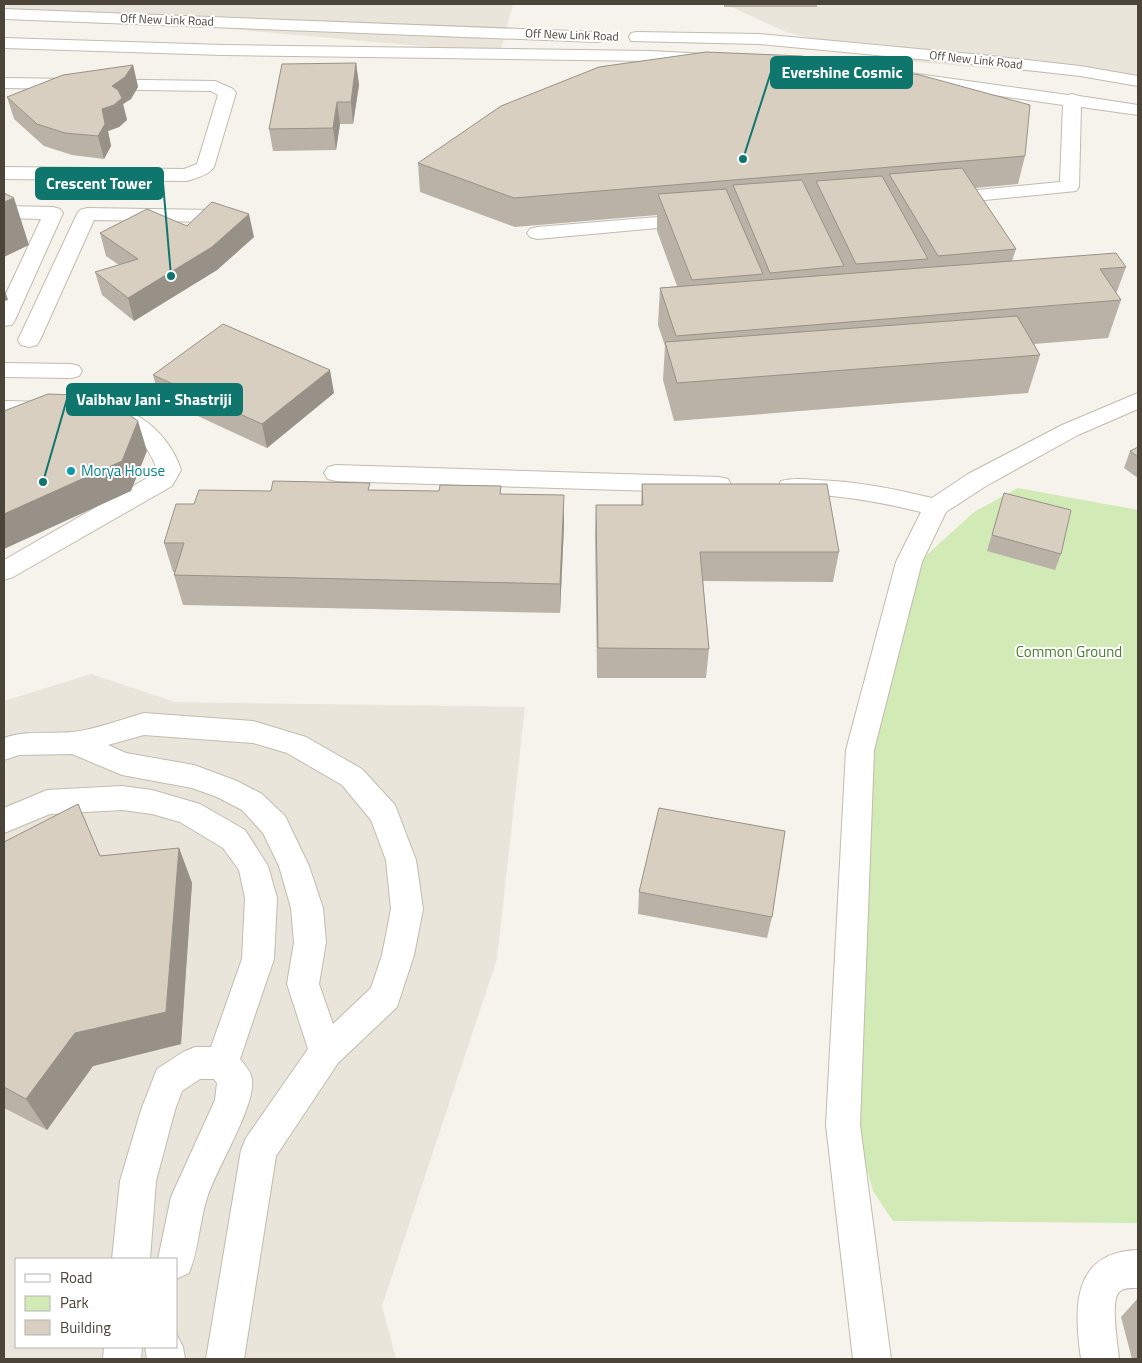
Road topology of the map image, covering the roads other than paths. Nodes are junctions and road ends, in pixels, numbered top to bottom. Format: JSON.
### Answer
{"nodes":[{"id":1,"x":4,"y":14,"type":"edge"},
{"id":2,"x":5,"y":45,"type":"edge"},
{"id":3,"x":727,"y":61,"type":"edge"},
{"id":4,"x":891,"y":76,"type":"edge"},
{"id":5,"x":1138,"y":81,"type":"edge"},
{"id":6,"x":4,"y":83,"type":"edge"},
{"id":7,"x":1072,"y":99,"type":"junction"},
{"id":8,"x":1138,"y":110,"type":"edge"},
{"id":9,"x":4,"y":173,"type":"edge"},
{"id":10,"x":921,"y":200,"type":"edge"},
{"id":11,"x":4,"y":212,"type":"edge"},
{"id":12,"x":52,"y":212,"type":"junction"},
{"id":13,"x":87,"y":214,"type":"junction"},
{"id":14,"x":212,"y":216,"type":"edge"},
{"id":15,"x":714,"y":218,"type":"edge"},
{"id":16,"x":537,"y":233,"type":"edge"},
{"id":17,"x":4,"y":320,"type":"edge"},
{"id":18,"x":29,"y":340,"type":"dead end"},
{"id":19,"x":4,"y":370,"type":"edge"},
{"id":20,"x":70,"y":371,"type":"dead end"},
{"id":21,"x":1138,"y":400,"type":"edge"},
{"id":22,"x":4,"y":408,"type":"edge"},
{"id":23,"x":336,"y":473,"type":"dead end"},
{"id":24,"x":742,"y":486,"type":"edge"},
{"id":25,"x":772,"y":486,"type":"edge"},
{"id":26,"x":936,"y":507,"type":"junction"},
{"id":27,"x":4,"y":571,"type":"edge"},
{"id":28,"x":74,"y":743,"type":"junction"},
{"id":29,"x":4,"y":749,"type":"edge"},
{"id":30,"x":4,"y":821,"type":"edge"},
{"id":31,"x":326,"y":1052,"type":"junction"},
{"id":32,"x":222,"y":1063,"type":"junction"},
{"id":33,"x":131,"y":1258,"type":"edge"},
{"id":34,"x":176,"y":1258,"type":"edge"},
{"id":35,"x":1138,"y":1269,"type":"edge"},
{"id":36,"x":225,"y":1359,"type":"edge"},
{"id":37,"x":872,"y":1359,"type":"edge"},
{"id":38,"x":1100,"y":1359,"type":"edge"}],
"edges":[{"from":1,"to":5,"type":"street","name":"Off New Link Road"},
{"from":2,"to":3,"type":"street","name":"Off New Link Road"},
{"from":4,"to":7,"type":"street","name":"Off New Link Road"},
{"from":6,"to":9,"type":"street"},
{"from":7,"to":8,"type":"street","name":"Off New Link Road"},
{"from":7,"to":10,"type":"street"},
{"from":11,"to":12,"type":"street"},
{"from":12,"to":13,"type":"street"},
{"from":12,"to":17,"type":"street"},
{"from":13,"to":14,"type":"street"},
{"from":13,"to":18,"type":"street"},
{"from":15,"to":16,"type":"street"},
{"from":19,"to":20,"type":"street"},
{"from":21,"to":26,"type":"street"},
{"from":22,"to":27,"type":"street"},
{"from":23,"to":24,"type":"street"},
{"from":25,"to":26,"type":"street"},
{"from":26,"to":37,"type":"street"},
{"from":28,"to":29,"type":"street"},
{"from":28,"to":31,"type":"street"},
{"from":28,"to":31,"type":"street"},
{"from":30,"to":32,"type":"street"},
{"from":31,"to":36,"type":"street"},
{"from":32,"to":33,"type":"street"},
{"from":32,"to":34,"type":"street"},
{"from":35,"to":38,"type":"street"}]}
